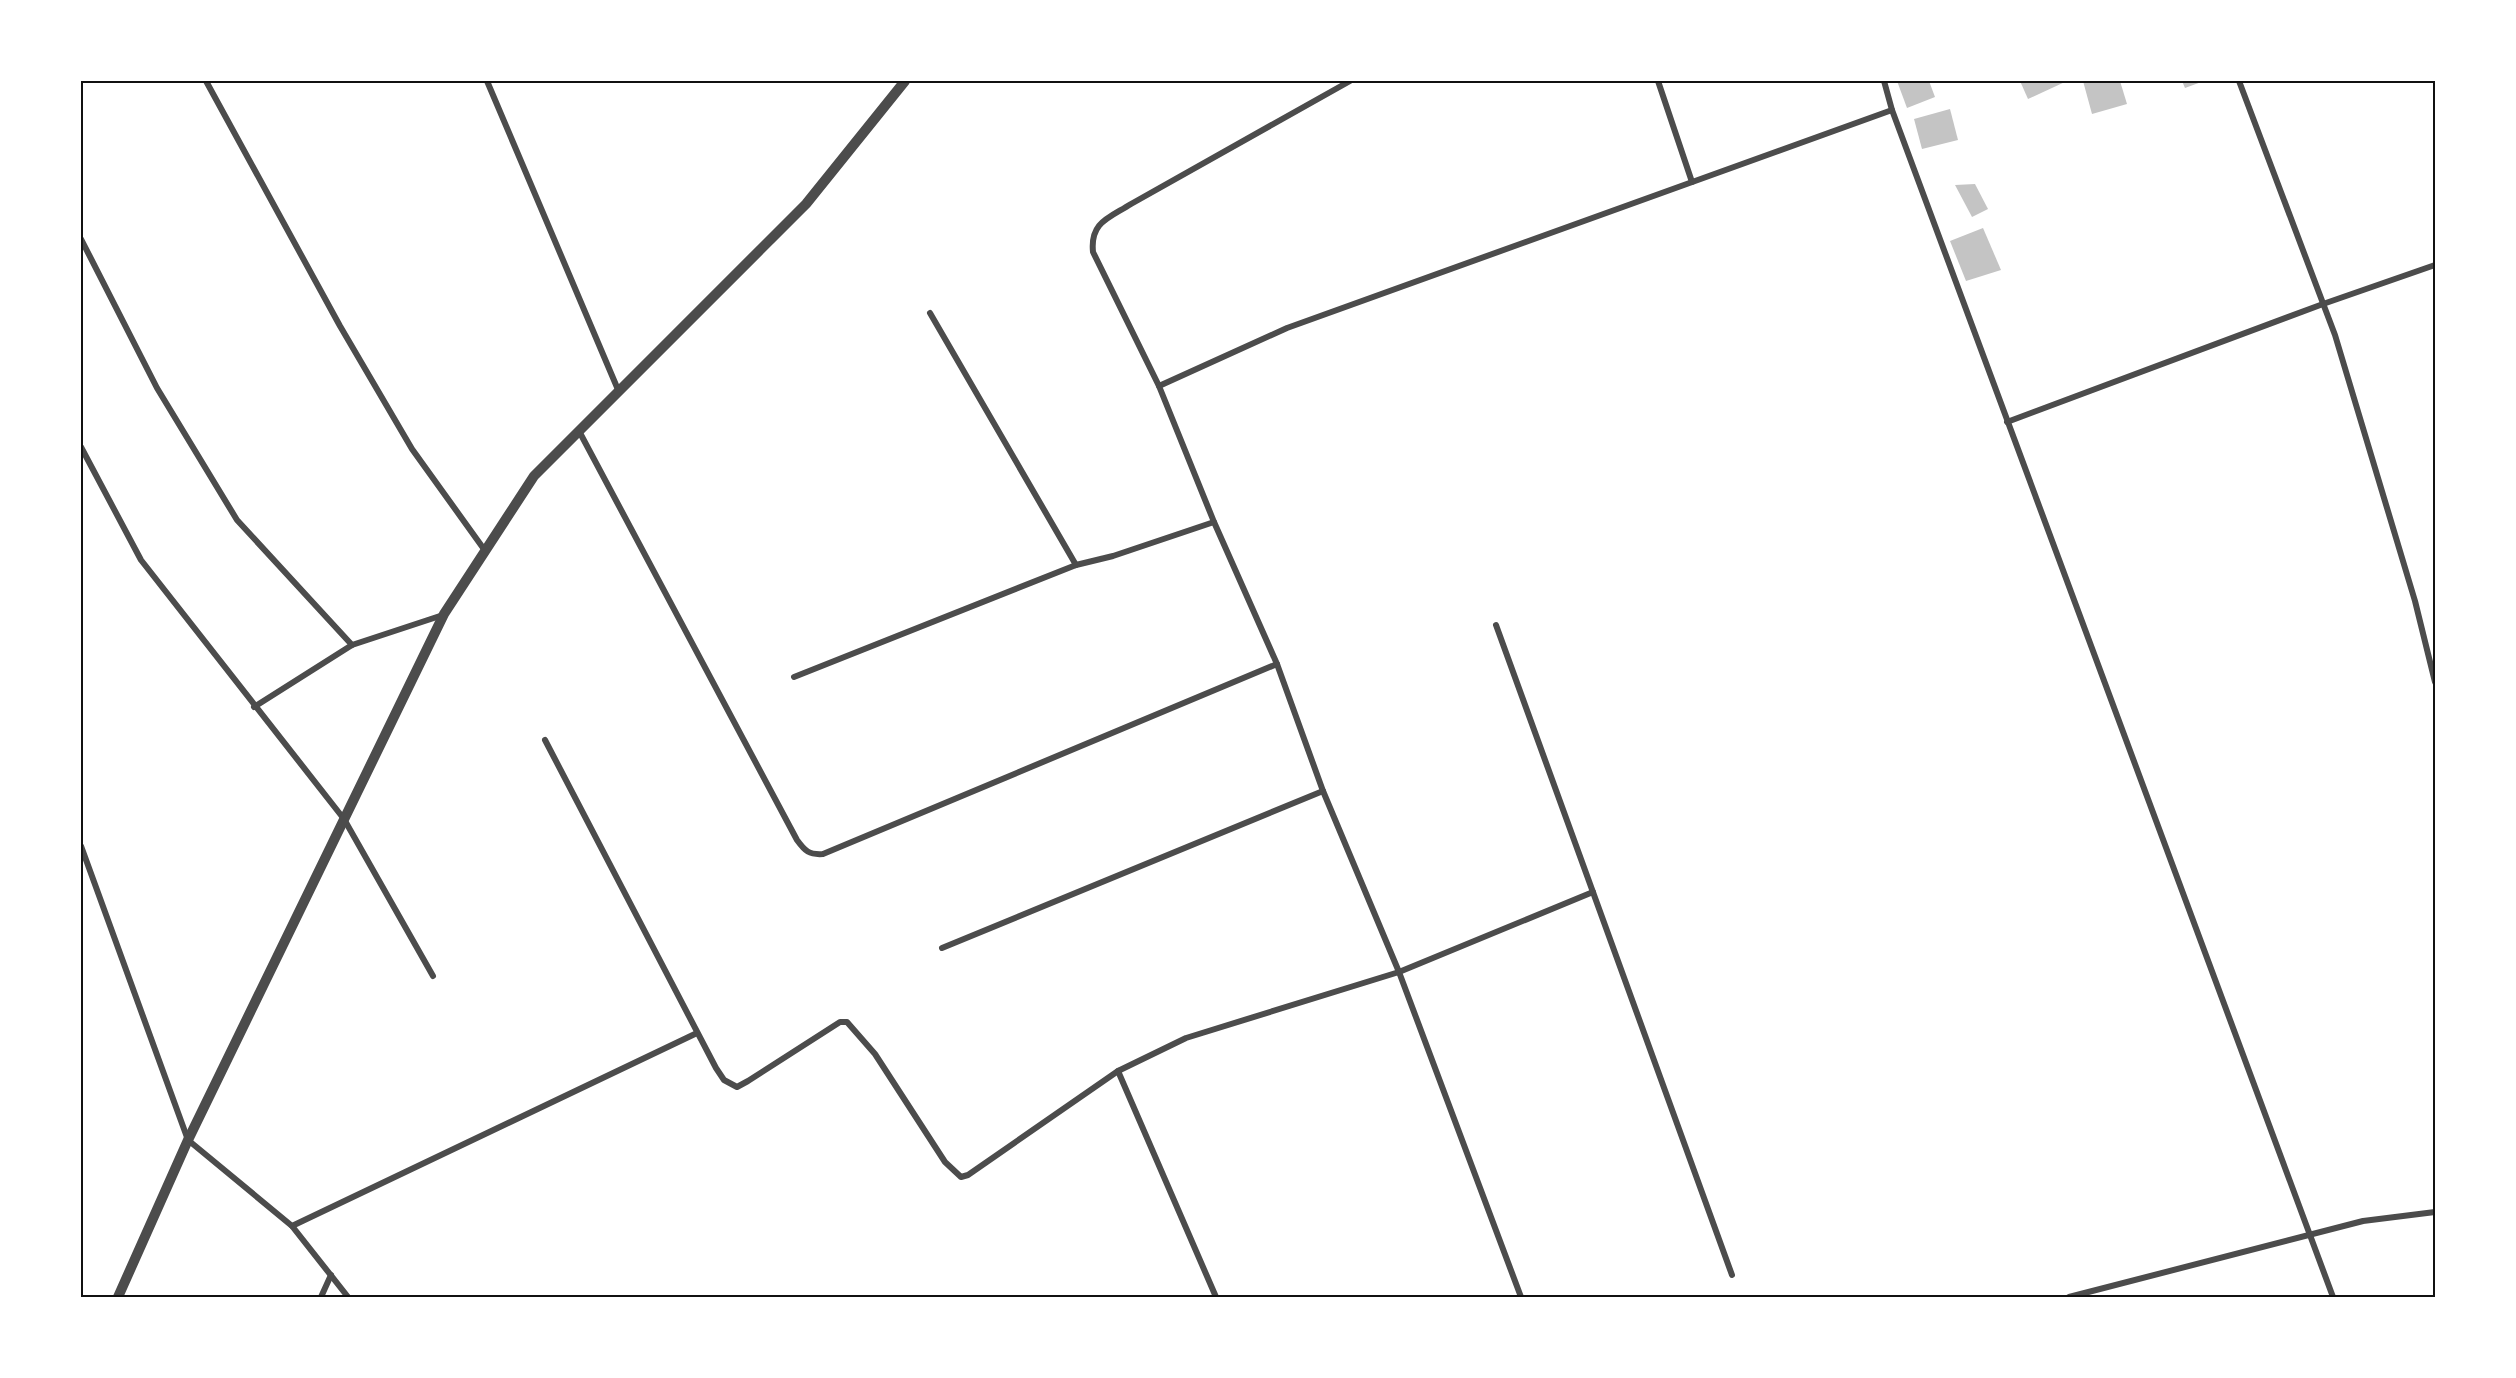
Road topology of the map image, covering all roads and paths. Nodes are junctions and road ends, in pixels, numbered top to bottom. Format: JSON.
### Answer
{"nodes":[{"id":1,"x":206,"y":81,"type":"edge"},
{"id":2,"x":487,"y":81,"type":"edge"},
{"id":3,"x":905,"y":81,"type":"edge"},
{"id":4,"x":1350,"y":81,"type":"edge"},
{"id":5,"x":1658,"y":81,"type":"edge"},
{"id":6,"x":1884,"y":81,"type":"edge"},
{"id":7,"x":2239,"y":81,"type":"edge"},
{"id":8,"x":1892,"y":110,"type":"junction"},
{"id":9,"x":1692,"y":182,"type":"junction"},
{"id":10,"x":81,"y":239,"type":"edge"},
{"id":11,"x":2435,"y":265,"type":"edge"},
{"id":12,"x":2323,"y":304,"type":"junction"},
{"id":13,"x":930,"y":313,"type":"dead end"},
{"id":14,"x":1159,"y":386,"type":"junction"},
{"id":15,"x":619,"y":392,"type":"junction"},
{"id":16,"x":2007,"y":422,"type":"junction"},
{"id":17,"x":579,"y":431,"type":"junction"},
{"id":18,"x":81,"y":447,"type":"edge"},
{"id":19,"x":1214,"y":522,"type":"junction"},
{"id":20,"x":486,"y":552,"type":"junction"},
{"id":21,"x":1076,"y":565,"type":"junction"},
{"id":22,"x":444,"y":615,"type":"junction"},
{"id":23,"x":1496,"y":626,"type":"dead end"},
{"id":24,"x":352,"y":645,"type":"junction"},
{"id":25,"x":1277,"y":664,"type":"junction"},
{"id":26,"x":794,"y":677,"type":"dead end"},
{"id":27,"x":2435,"y":682,"type":"edge"},
{"id":28,"x":254,"y":707,"type":"junction"},
{"id":29,"x":545,"y":740,"type":"dead end"},
{"id":30,"x":1323,"y":791,"type":"junction"},
{"id":31,"x":344,"y":819,"type":"junction"},
{"id":32,"x":81,"y":846,"type":"edge"},
{"id":33,"x":1593,"y":892,"type":"junction"},
{"id":34,"x":942,"y":948,"type":"dead end"},
{"id":35,"x":1399,"y":972,"type":"junction"},
{"id":36,"x":433,"y":975,"type":"dead end"},
{"id":37,"x":697,"y":1033,"type":"junction"},
{"id":38,"x":1118,"y":1071,"type":"junction"},
{"id":39,"x":188,"y":1140,"type":"junction"},
{"id":40,"x":2435,"y":1212,"type":"edge"},
{"id":41,"x":292,"y":1226,"type":"junction"},
{"id":42,"x":2311,"y":1235,"type":"junction"},
{"id":43,"x":331,"y":1275,"type":"junction"},
{"id":44,"x":1732,"y":1275,"type":"dead end"},
{"id":45,"x":118,"y":1297,"type":"edge"},
{"id":46,"x":321,"y":1297,"type":"edge"},
{"id":47,"x":348,"y":1297,"type":"edge"},
{"id":48,"x":1216,"y":1297,"type":"edge"},
{"id":49,"x":1521,"y":1297,"type":"edge"},
{"id":50,"x":2069,"y":1297,"type":"edge"},
{"id":51,"x":2333,"y":1297,"type":"edge"}],
"edges":[{"from":1,"to":20,"type":"street"},
{"from":2,"to":15,"type":"street"},
{"from":3,"to":15,"type":"street"},
{"from":4,"to":14,"type":"street"},
{"from":5,"to":9,"type":"street"},
{"from":6,"to":8,"type":"street"},
{"from":7,"to":12,"type":"street"},
{"from":8,"to":9,"type":"street"},
{"from":8,"to":16,"type":"street"},
{"from":9,"to":14,"type":"street"},
{"from":10,"to":24,"type":"street"},
{"from":11,"to":12,"type":"street"},
{"from":12,"to":16,"type":"street"},
{"from":12,"to":27,"type":"street"},
{"from":13,"to":21,"type":"street"},
{"from":14,"to":19,"type":"street"},
{"from":15,"to":17,"type":"street"},
{"from":16,"to":42,"type":"street"},
{"from":17,"to":20,"type":"street"},
{"from":17,"to":25,"type":"street"},
{"from":18,"to":28,"type":"street"},
{"from":19,"to":21,"type":"street"},
{"from":19,"to":25,"type":"street"},
{"from":20,"to":22,"type":"street"},
{"from":21,"to":26,"type":"street"},
{"from":22,"to":24,"type":"street"},
{"from":22,"to":31,"type":"street"},
{"from":23,"to":33,"type":"street"},
{"from":24,"to":28,"type":"street"},
{"from":25,"to":30,"type":"street"},
{"from":28,"to":31,"type":"street"},
{"from":29,"to":37,"type":"street"},
{"from":30,"to":34,"type":"street"},
{"from":30,"to":35,"type":"street"},
{"from":31,"to":36,"type":"street"},
{"from":31,"to":39,"type":"street"},
{"from":32,"to":39,"type":"street"},
{"from":33,"to":35,"type":"street"},
{"from":33,"to":44,"type":"street"},
{"from":35,"to":38,"type":"street"},
{"from":35,"to":49,"type":"street"},
{"from":37,"to":38,"type":"street"},
{"from":37,"to":41,"type":"street"},
{"from":38,"to":48,"type":"street"},
{"from":39,"to":41,"type":"street"},
{"from":39,"to":45,"type":"street"},
{"from":40,"to":42,"type":"street"},
{"from":41,"to":43,"type":"street"},
{"from":42,"to":50,"type":"street"},
{"from":42,"to":51,"type":"street"},
{"from":43,"to":46,"type":"street"},
{"from":43,"to":47,"type":"street"}]}
